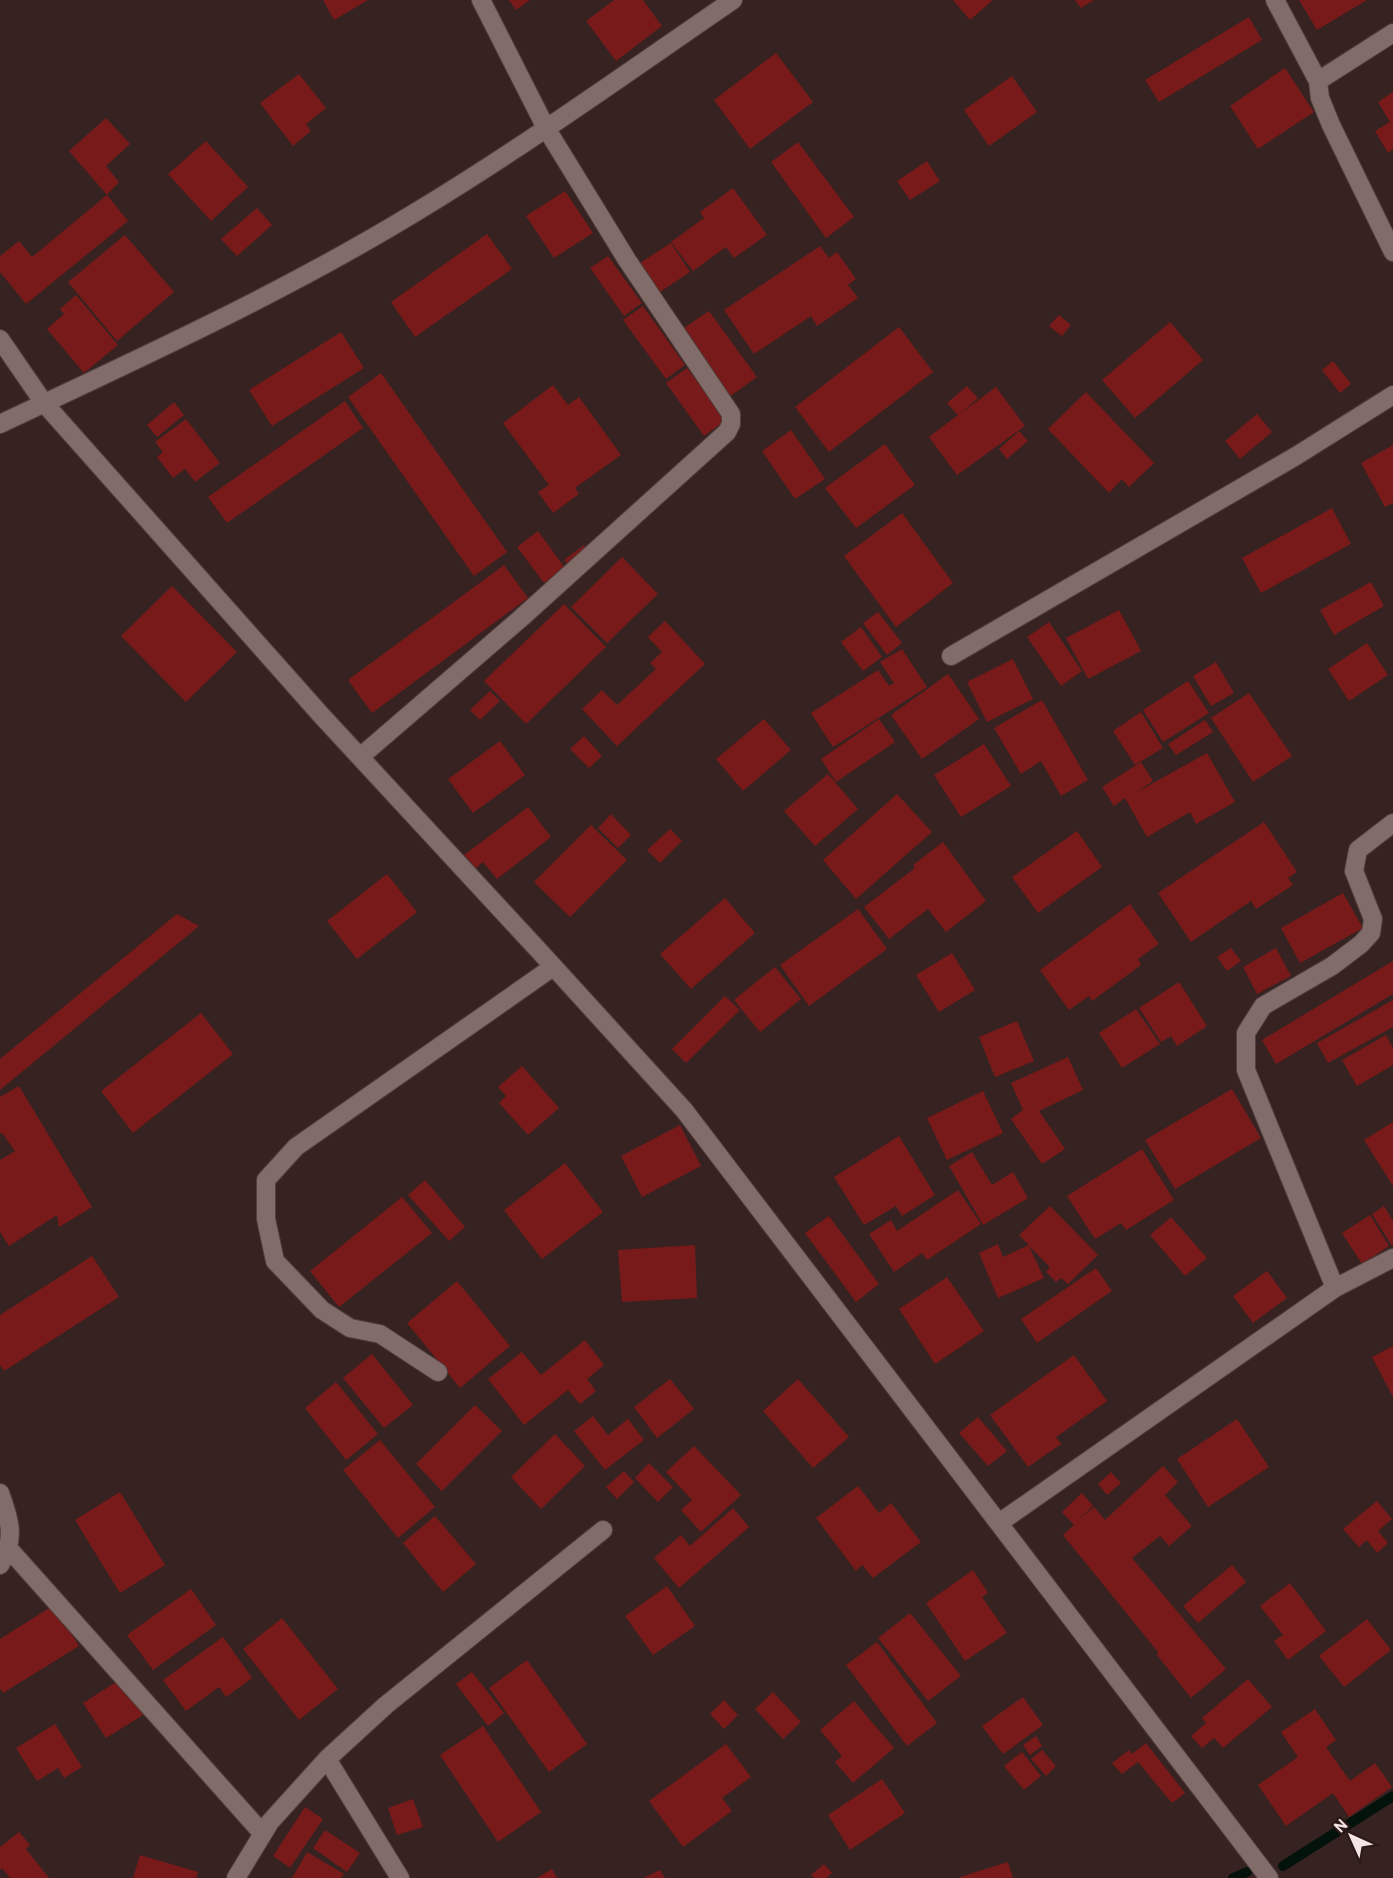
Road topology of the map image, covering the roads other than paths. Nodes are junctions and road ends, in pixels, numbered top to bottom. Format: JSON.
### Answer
{"nodes":[{"id":1,"x":481,"y":0,"type":"edge"},
{"id":2,"x":733,"y":0,"type":"edge"},
{"id":3,"x":1275,"y":0,"type":"edge"},
{"id":4,"x":1393,"y":33,"type":"edge"},
{"id":5,"x":1318,"y":81,"type":"junction"},
{"id":6,"x":546,"y":128,"type":"junction"},
{"id":7,"x":1393,"y":252,"type":"edge"},
{"id":8,"x":0,"y":339,"type":"edge"},
{"id":9,"x":1393,"y":395,"type":"edge"},
{"id":10,"x":44,"y":403,"type":"junction"},
{"id":11,"x":0,"y":424,"type":"edge"},
{"id":12,"x":951,"y":656,"type":"dead end"},
{"id":13,"x":360,"y":757,"type":"junction"},
{"id":14,"x":1393,"y":823,"type":"edge"},
{"id":15,"x":553,"y":967,"type":"junction"},
{"id":16,"x":1393,"y":1258,"type":"edge"},
{"id":17,"x":1335,"y":1288,"type":"junction"},
{"id":18,"x":438,"y":1372,"type":"dead end"},
{"id":19,"x":0,"y":1493,"type":"edge"},
{"id":20,"x":999,"y":1523,"type":"junction"},
{"id":21,"x":603,"y":1530,"type":"dead end"},
{"id":22,"x":4,"y":1557,"type":"edge"},
{"id":23,"x":327,"y":1759,"type":"junction"},
{"id":24,"x":263,"y":1834,"type":"junction"},
{"id":25,"x":236,"y":1878,"type":"edge"},
{"id":26,"x":400,"y":1878,"type":"edge"},
{"id":27,"x":1269,"y":1878,"type":"edge"}],
"edges":[{"from":1,"to":6,"type":"street"},
{"from":2,"to":6,"type":"street"},
{"from":3,"to":5,"type":"street"},
{"from":4,"to":5,"type":"street"},
{"from":5,"to":7,"type":"street"},
{"from":6,"to":10,"type":"street"},
{"from":6,"to":13,"type":"street"},
{"from":8,"to":10,"type":"street"},
{"from":9,"to":12,"type":"street"},
{"from":10,"to":11,"type":"street"},
{"from":10,"to":13,"type":"street"},
{"from":13,"to":15,"type":"street"},
{"from":14,"to":17,"type":"street"},
{"from":15,"to":18,"type":"street"},
{"from":15,"to":20,"type":"street"},
{"from":16,"to":17,"type":"street"},
{"from":17,"to":20,"type":"street"},
{"from":19,"to":22,"type":"street"},
{"from":20,"to":27,"type":"street"},
{"from":21,"to":23,"type":"street"},
{"from":22,"to":24,"type":"street"},
{"from":23,"to":24,"type":"street"},
{"from":23,"to":26,"type":"street"},
{"from":24,"to":25,"type":"street"}]}
